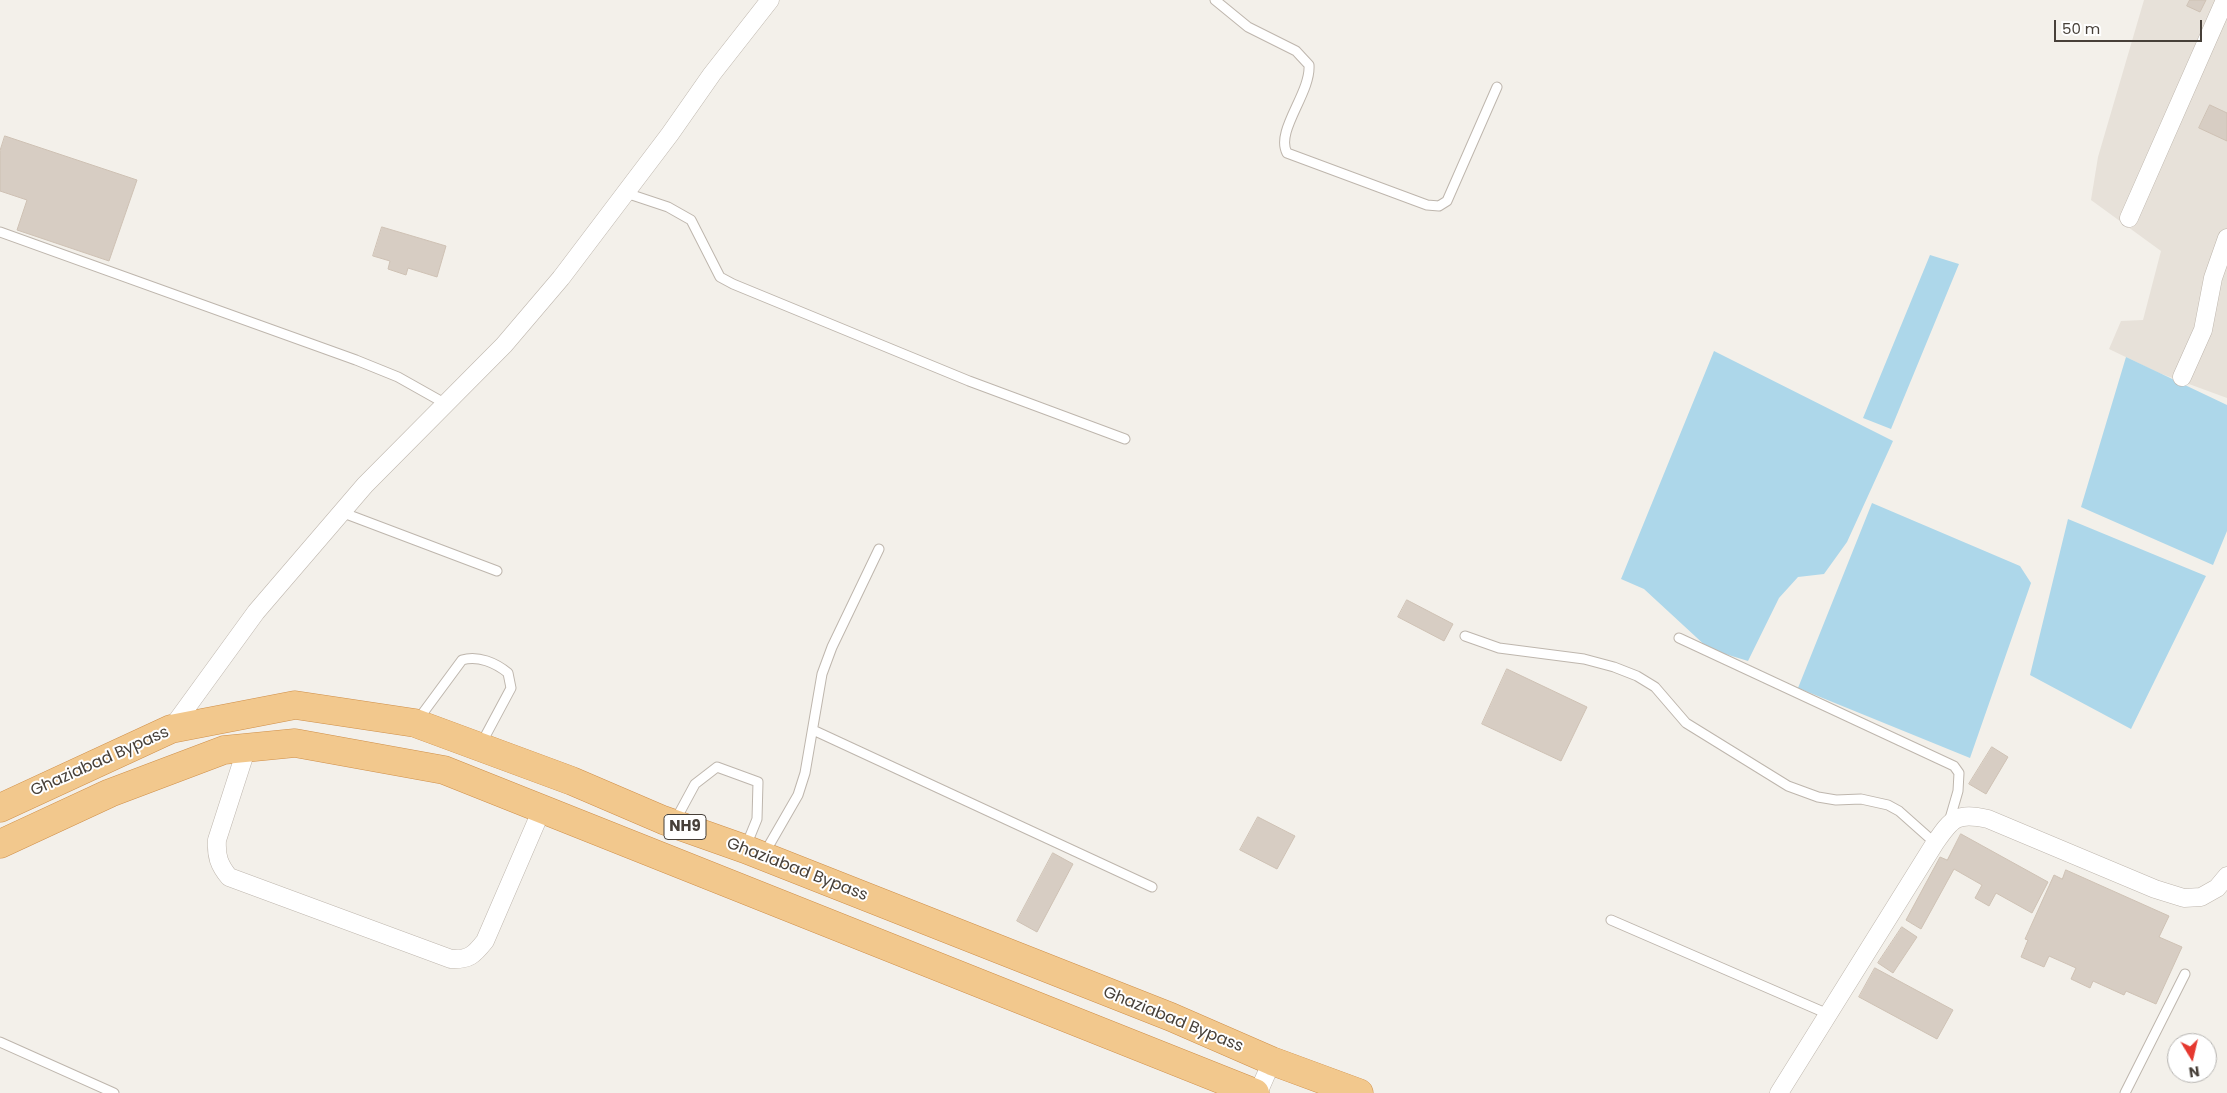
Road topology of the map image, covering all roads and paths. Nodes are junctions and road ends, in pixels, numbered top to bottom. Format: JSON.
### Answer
{"nodes":[{"id":1,"x":770,"y":0,"type":"edge"},
{"id":2,"x":1216,"y":0,"type":"edge"},
{"id":3,"x":2226,"y":0,"type":"edge"},
{"id":4,"x":1497,"y":87,"type":"dead end"},
{"id":5,"x":626,"y":193,"type":"junction"},
{"id":6,"x":2129,"y":218,"type":"dead end"},
{"id":7,"x":0,"y":232,"type":"edge"},
{"id":8,"x":2227,"y":238,"type":"edge"},
{"id":9,"x":2182,"y":377,"type":"dead end"},
{"id":10,"x":446,"y":404,"type":"junction"},
{"id":11,"x":1124,"y":439,"type":"dead end"},
{"id":12,"x":341,"y":512,"type":"junction"},
{"id":13,"x":879,"y":549,"type":"dead end"},
{"id":14,"x":497,"y":571,"type":"dead end"},
{"id":15,"x":1465,"y":636,"type":"dead end"},
{"id":16,"x":1679,"y":638,"type":"dead end"},
{"id":17,"x":415,"y":723,"type":"junction"},
{"id":18,"x":171,"y":729,"type":"junction"},
{"id":19,"x":813,"y":730,"type":"junction"},
{"id":20,"x":480,"y":746,"type":"junction"},
{"id":21,"x":248,"y":747,"type":"junction"},
{"id":22,"x":0,"y":808,"type":"edge"},
{"id":23,"x":542,"y":809,"type":"junction"},
{"id":24,"x":674,"y":823,"type":"junction"},
{"id":25,"x":1948,"y":825,"type":"junction"},
{"id":26,"x":1935,"y":843,"type":"junction"},
{"id":27,"x":0,"y":844,"type":"edge"},
{"id":28,"x":754,"y":853,"type":"junction"},
{"id":29,"x":2227,"y":876,"type":"edge"},
{"id":30,"x":1152,"y":886,"type":"dead end"},
{"id":31,"x":1611,"y":920,"type":"dead end"},
{"id":32,"x":940,"y":926,"type":"junction"},
{"id":33,"x":923,"y":960,"type":"junction"},
{"id":34,"x":2185,"y":974,"type":"dead end"},
{"id":35,"x":1828,"y":1014,"type":"junction"},
{"id":36,"x":0,"y":1042,"type":"edge"},
{"id":37,"x":1272,"y":1062,"type":"junction"},
{"id":38,"x":1210,"y":1082,"type":"edge"},
{"id":39,"x":114,"y":1093,"type":"edge"},
{"id":40,"x":1256,"y":1093,"type":"edge"},
{"id":41,"x":1359,"y":1093,"type":"edge"},
{"id":42,"x":1779,"y":1093,"type":"edge"},
{"id":43,"x":2125,"y":1093,"type":"edge"}],
"edges":[{"from":1,"to":5,"type":"street"},
{"from":2,"to":4,"type":"lane"},
{"from":3,"to":6,"type":"street"},
{"from":5,"to":10,"type":"street"},
{"from":5,"to":11,"type":"lane"},
{"from":7,"to":10,"type":"lane"},
{"from":8,"to":9,"type":"street"},
{"from":10,"to":12,"type":"street"},
{"from":12,"to":14,"type":"lane"},
{"from":12,"to":18,"type":"street"},
{"from":13,"to":19,"type":"lane"},
{"from":15,"to":26,"type":"lane"},
{"from":16,"to":25,"type":"lane"},
{"from":17,"to":18,"type":"highway","name":"Ghaziabad Bypass","number":"NH9"},
{"from":17,"to":20,"type":"highway","name":"Ghaziabad Bypass","number":"NH9"},
{"from":17,"to":20,"type":"lane"},
{"from":18,"to":22,"type":"highway","name":"Ghaziabad Bypass","number":"NH9"},
{"from":19,"to":28,"type":"lane"},
{"from":19,"to":30,"type":"lane"},
{"from":20,"to":24,"type":"highway","name":"Ghaziabad Bypass","number":"NH9"},
{"from":21,"to":23,"type":"highway","name":"Ghaziabad Bypass","number":"NH9"},
{"from":21,"to":23,"type":"street"},
{"from":21,"to":27,"type":"highway","name":"Ghaziabad Bypass","number":"NH9"},
{"from":23,"to":33,"type":"highway","name":"Ghaziabad Bypass","number":"NH9"},
{"from":24,"to":28,"type":"highway","name":"Ghaziabad Bypass","number":"NH9"},
{"from":24,"to":28,"type":"lane"},
{"from":25,"to":26,"type":"street"},
{"from":25,"to":29,"type":"street"},
{"from":26,"to":35,"type":"street"},
{"from":28,"to":32,"type":"highway","name":"Ghaziabad Bypass","number":"NH9"},
{"from":31,"to":35,"type":"lane"},
{"from":32,"to":33,"type":"highway"},
{"from":32,"to":37,"type":"highway","name":"Ghaziabad Bypass","number":"NH9"},
{"from":33,"to":38,"type":"highway","name":"Ghaziabad Bypass","number":"NH9"},
{"from":34,"to":43,"type":"lane"},
{"from":35,"to":42,"type":"street"},
{"from":36,"to":39,"type":"lane"},
{"from":37,"to":40,"type":"street"},
{"from":37,"to":41,"type":"highway","name":"Ghaziabad Bypass","number":"NH9"},
{"from":38,"to":40,"type":"highway","name":"Ghaziabad Bypass","number":"NH9"}]}
